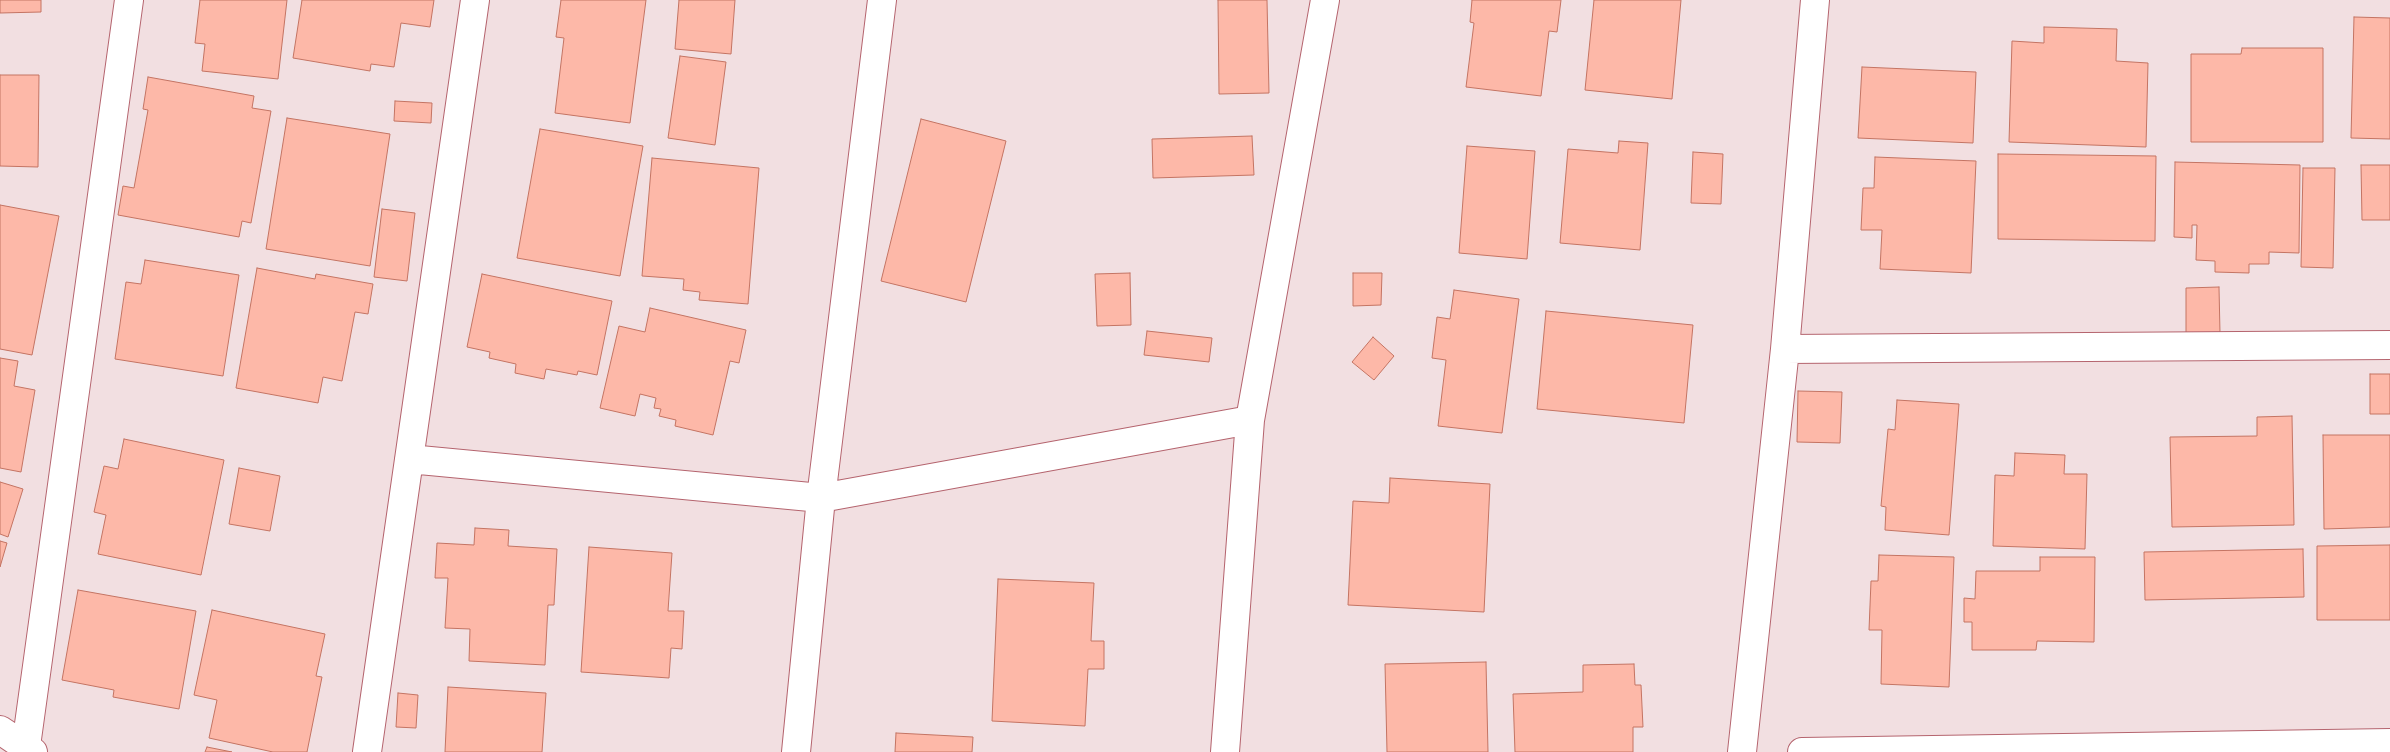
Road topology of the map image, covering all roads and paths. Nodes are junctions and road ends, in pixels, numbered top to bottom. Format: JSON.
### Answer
{"nodes":[{"id":1,"x":128,"y":0,"type":"edge"},
{"id":2,"x":475,"y":0,"type":"edge"},
{"id":3,"x":882,"y":0,"type":"edge"},
{"id":4,"x":1325,"y":0,"type":"edge"},
{"id":5,"x":1815,"y":0,"type":"edge"},
{"id":6,"x":2390,"y":345,"type":"edge"},
{"id":7,"x":1785,"y":349,"type":"junction"},
{"id":8,"x":1250,"y":420,"type":"junction"},
{"id":9,"x":409,"y":459,"type":"junction"},
{"id":10,"x":821,"y":498,"type":"junction"},
{"id":11,"x":0,"y":730,"type":"edge"},
{"id":12,"x":2390,"y":743,"type":"edge"},
{"id":13,"x":30,"y":749,"type":"edge"},
{"id":14,"x":367,"y":752,"type":"edge"},
{"id":15,"x":796,"y":752,"type":"edge"},
{"id":16,"x":1225,"y":752,"type":"edge"},
{"id":17,"x":1742,"y":752,"type":"edge"},
{"id":18,"x":1802,"y":752,"type":"edge"}],
"edges":[{"from":1,"to":13,"type":"street"},
{"from":2,"to":9,"type":"street"},
{"from":3,"to":10,"type":"street"},
{"from":4,"to":8,"type":"street"},
{"from":5,"to":7,"type":"street"},
{"from":6,"to":7,"type":"street"},
{"from":7,"to":17,"type":"street"},
{"from":8,"to":10,"type":"street"},
{"from":8,"to":16,"type":"street"},
{"from":9,"to":10,"type":"street"},
{"from":9,"to":14,"type":"street"},
{"from":10,"to":15,"type":"street"},
{"from":11,"to":13,"type":"street"},
{"from":12,"to":18,"type":"street"}]}
